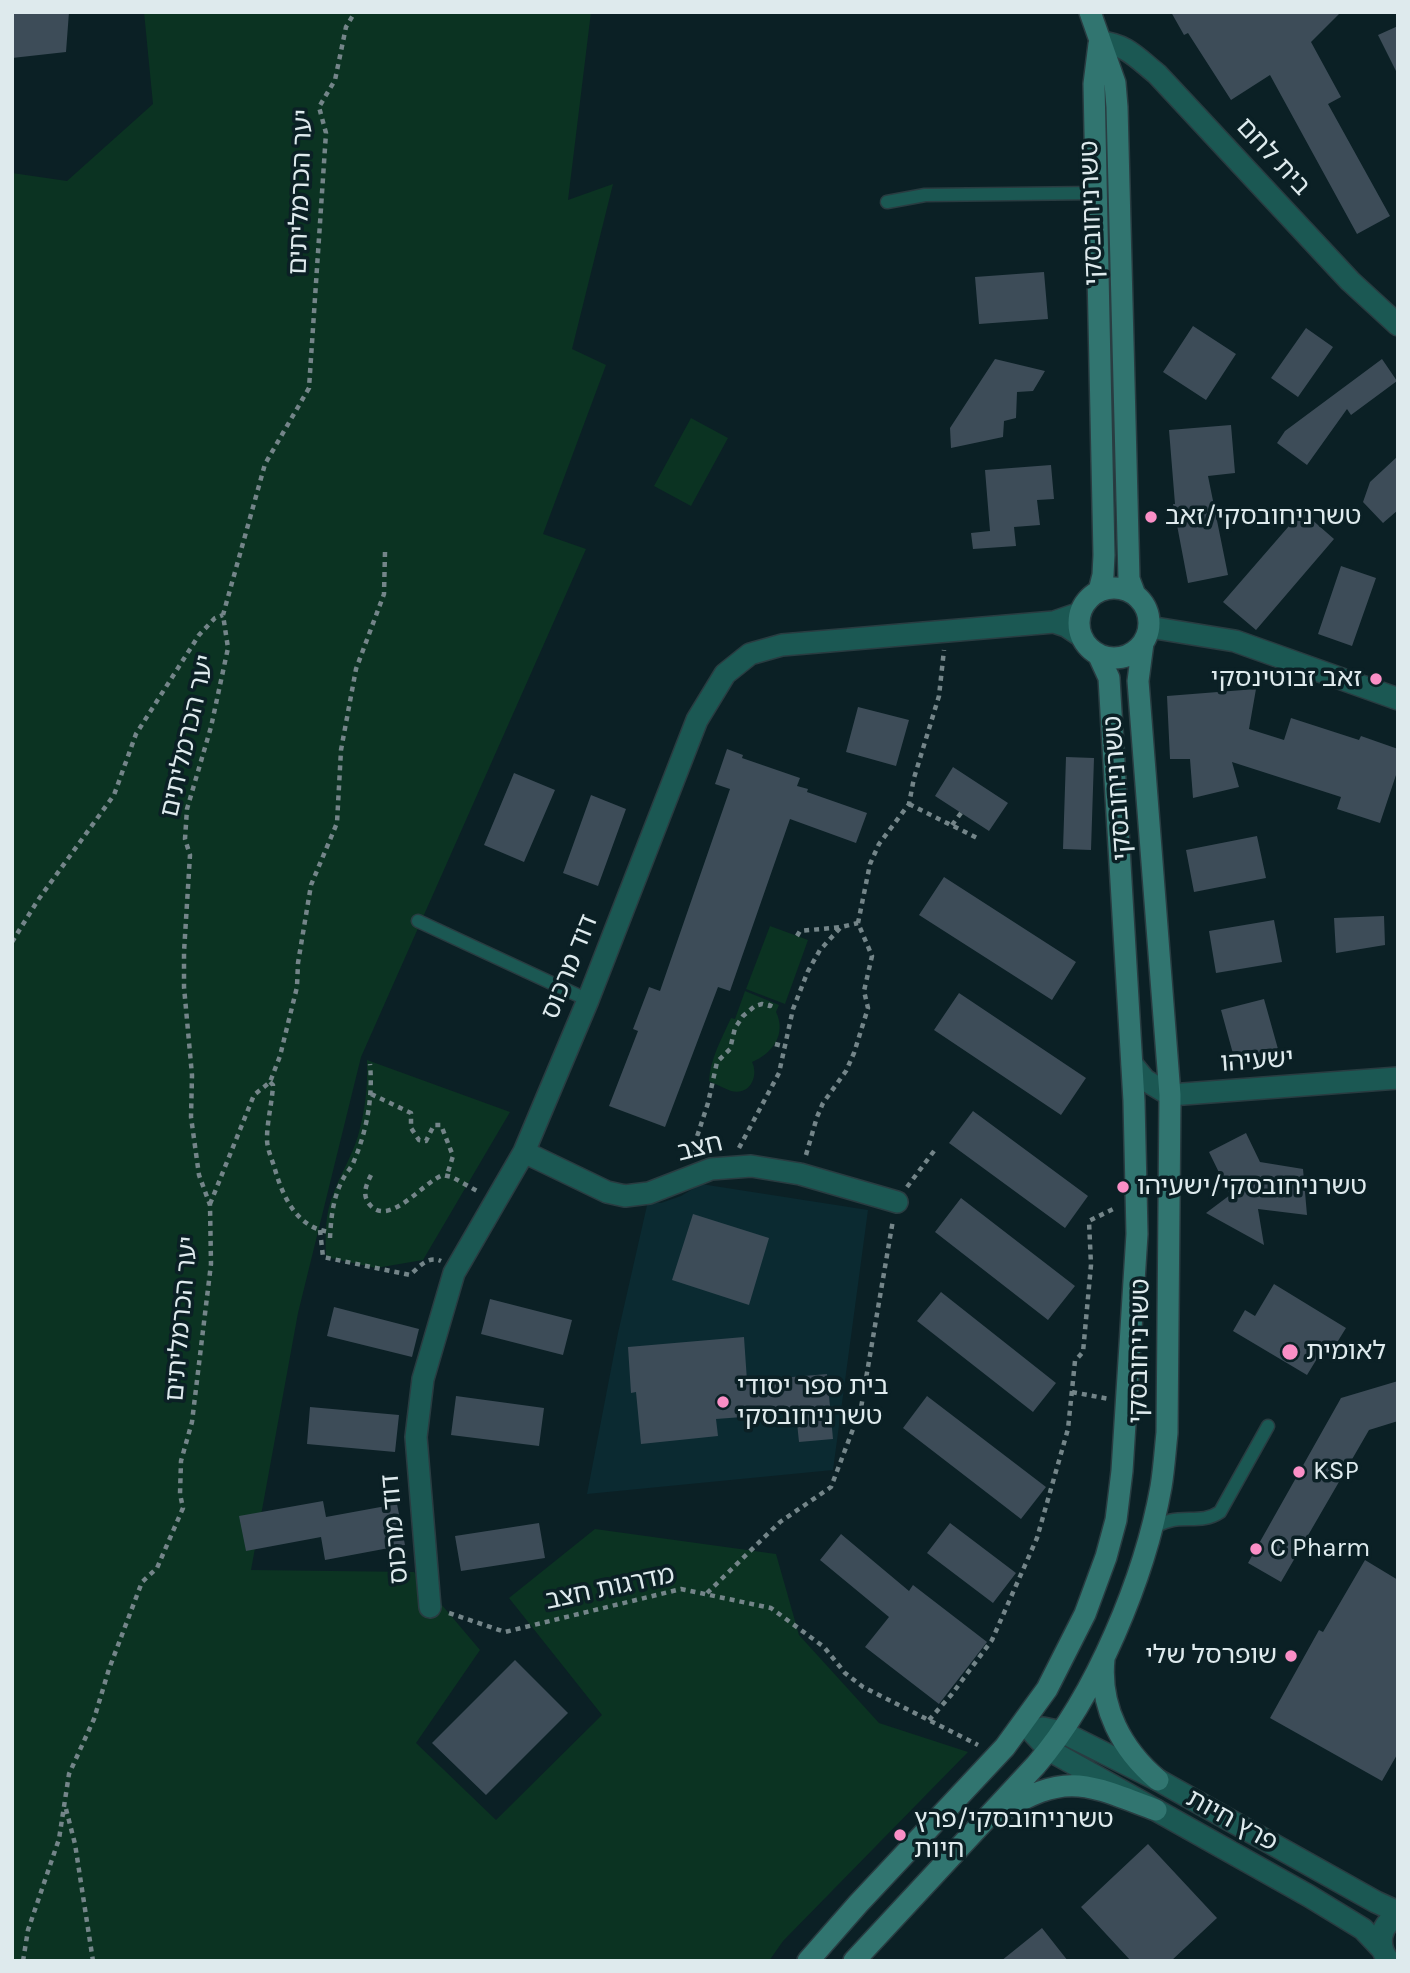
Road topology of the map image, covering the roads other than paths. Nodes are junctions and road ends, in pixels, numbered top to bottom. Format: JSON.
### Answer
{"nodes":[{"id":1,"x":1090,"y":12,"type":"edge"},
{"id":2,"x":1100,"y":42,"type":"junction"},
{"id":3,"x":1095,"y":194,"type":"junction"},
{"id":4,"x":887,"y":202,"type":"dead end"},
{"id":5,"x":1398,"y":325,"type":"edge"},
{"id":6,"x":1099,"y":591,"type":"junction"},
{"id":7,"x":1135,"y":595,"type":"junction"},
{"id":8,"x":1080,"y":613,"type":"junction"},
{"id":9,"x":1054,"y":622,"type":"junction"},
{"id":10,"x":1146,"y":635,"type":"junction"},
{"id":11,"x":1081,"y":636,"type":"junction"},
{"id":12,"x":1098,"y":654,"type":"junction"},
{"id":13,"x":1398,"y":699,"type":"edge"},
{"id":14,"x":418,"y":921,"type":"dead end"},
{"id":15,"x":588,"y":1000,"type":"junction"},
{"id":16,"x":1132,"y":1064,"type":"junction"},
{"id":17,"x":1398,"y":1078,"type":"edge"},
{"id":18,"x":1170,"y":1095,"type":"junction"},
{"id":19,"x":524,"y":1152,"type":"junction"},
{"id":20,"x":897,"y":1202,"type":"road end"},
{"id":21,"x":1268,"y":1426,"type":"dead end"},
{"id":22,"x":1151,"y":1531,"type":"junction"},
{"id":23,"x":430,"y":1607,"type":"road end"},
{"id":24,"x":1105,"y":1651,"type":"junction"},
{"id":25,"x":1024,"y":1723,"type":"junction"},
{"id":26,"x":1062,"y":1732,"type":"junction"},
{"id":27,"x":1049,"y":1750,"type":"junction"},
{"id":28,"x":1158,"y":1780,"type":"junction"},
{"id":29,"x":1156,"y":1810,"type":"junction"},
{"id":30,"x":981,"y":1824,"type":"junction"},
{"id":31,"x":1310,"y":1864,"type":"junction"},
{"id":32,"x":1309,"y":1896,"type":"junction"},
{"id":33,"x":1398,"y":1913,"type":"edge"},
{"id":34,"x":1386,"y":1957,"type":"edge"},
{"id":35,"x":808,"y":1961,"type":"edge"},
{"id":36,"x":854,"y":1961,"type":"edge"}],
"edges":[{"from":1,"to":2,"type":"street","name":"טשרניחובסקי"},
{"from":2,"to":3,"type":"street","name":"טשרניחובסקי"},
{"from":2,"to":5,"type":"street","name":"בית לחם"},
{"from":2,"to":7,"type":"street","name":"טשרניחובסקי"},
{"from":3,"to":4,"type":"lane"},
{"from":3,"to":6,"type":"street","name":"טשרניחובסקי"},
{"from":6,"to":7,"type":"street"},
{"from":6,"to":8,"type":"street"},
{"from":7,"to":10,"type":"street"},
{"from":8,"to":9,"type":"street","name":"דוד מרכוס"},
{"from":8,"to":11,"type":"street"},
{"from":9,"to":11,"type":"street"},
{"from":9,"to":15,"type":"street","name":"דוד מרכוס"},
{"from":10,"to":12,"type":"street"},
{"from":10,"to":13,"type":"street"},
{"from":10,"to":18,"type":"street","name":"טשרניחובסקי"},
{"from":11,"to":12,"type":"street"},
{"from":12,"to":16,"type":"street","name":"טשרניחובסקי"},
{"from":14,"to":15,"type":"lane"},
{"from":15,"to":19,"type":"street","name":"דוד מרכוס"},
{"from":16,"to":18,"type":"street"},
{"from":16,"to":25,"type":"street","name":"טשרניחובסקי"},
{"from":17,"to":18,"type":"street","name":"ישעיהו"},
{"from":18,"to":22,"type":"street","name":"טשרניחובסקי"},
{"from":19,"to":20,"type":"street","name":"חצב"},
{"from":19,"to":23,"type":"street","name":"דוד מרכוס"},
{"from":21,"to":22,"type":"lane"},
{"from":22,"to":24,"type":"street","name":"טשרניחובסקי"},
{"from":24,"to":26,"type":"street","name":"טשרניחובסקי"},
{"from":24,"to":28,"type":"street"},
{"from":25,"to":26,"type":"street","name":"פרץ חיות"},
{"from":25,"to":27,"type":"street","name":"פרץ חיות"},
{"from":25,"to":35,"type":"street","name":"טשרניחובסקי"},
{"from":26,"to":27,"type":"street","name":"טשרניחובסקי"},
{"from":26,"to":28,"type":"street","name":"פרץ חיות"},
{"from":27,"to":29,"type":"street","name":"פרץ חיות"},
{"from":27,"to":30,"type":"street","name":"טשרניחובסקי"},
{"from":28,"to":31,"type":"street","name":"פרץ חיות"},
{"from":29,"to":30,"type":"street"},
{"from":29,"to":32,"type":"street","name":"פרץ חיות"},
{"from":30,"to":36,"type":"street","name":"טשרניחובסקי"},
{"from":31,"to":32,"type":"street"},
{"from":31,"to":33,"type":"street","name":"פרץ חיות"},
{"from":32,"to":34,"type":"street","name":"פרץ חיות"},
{"from":33,"to":34,"type":"street"}]}
